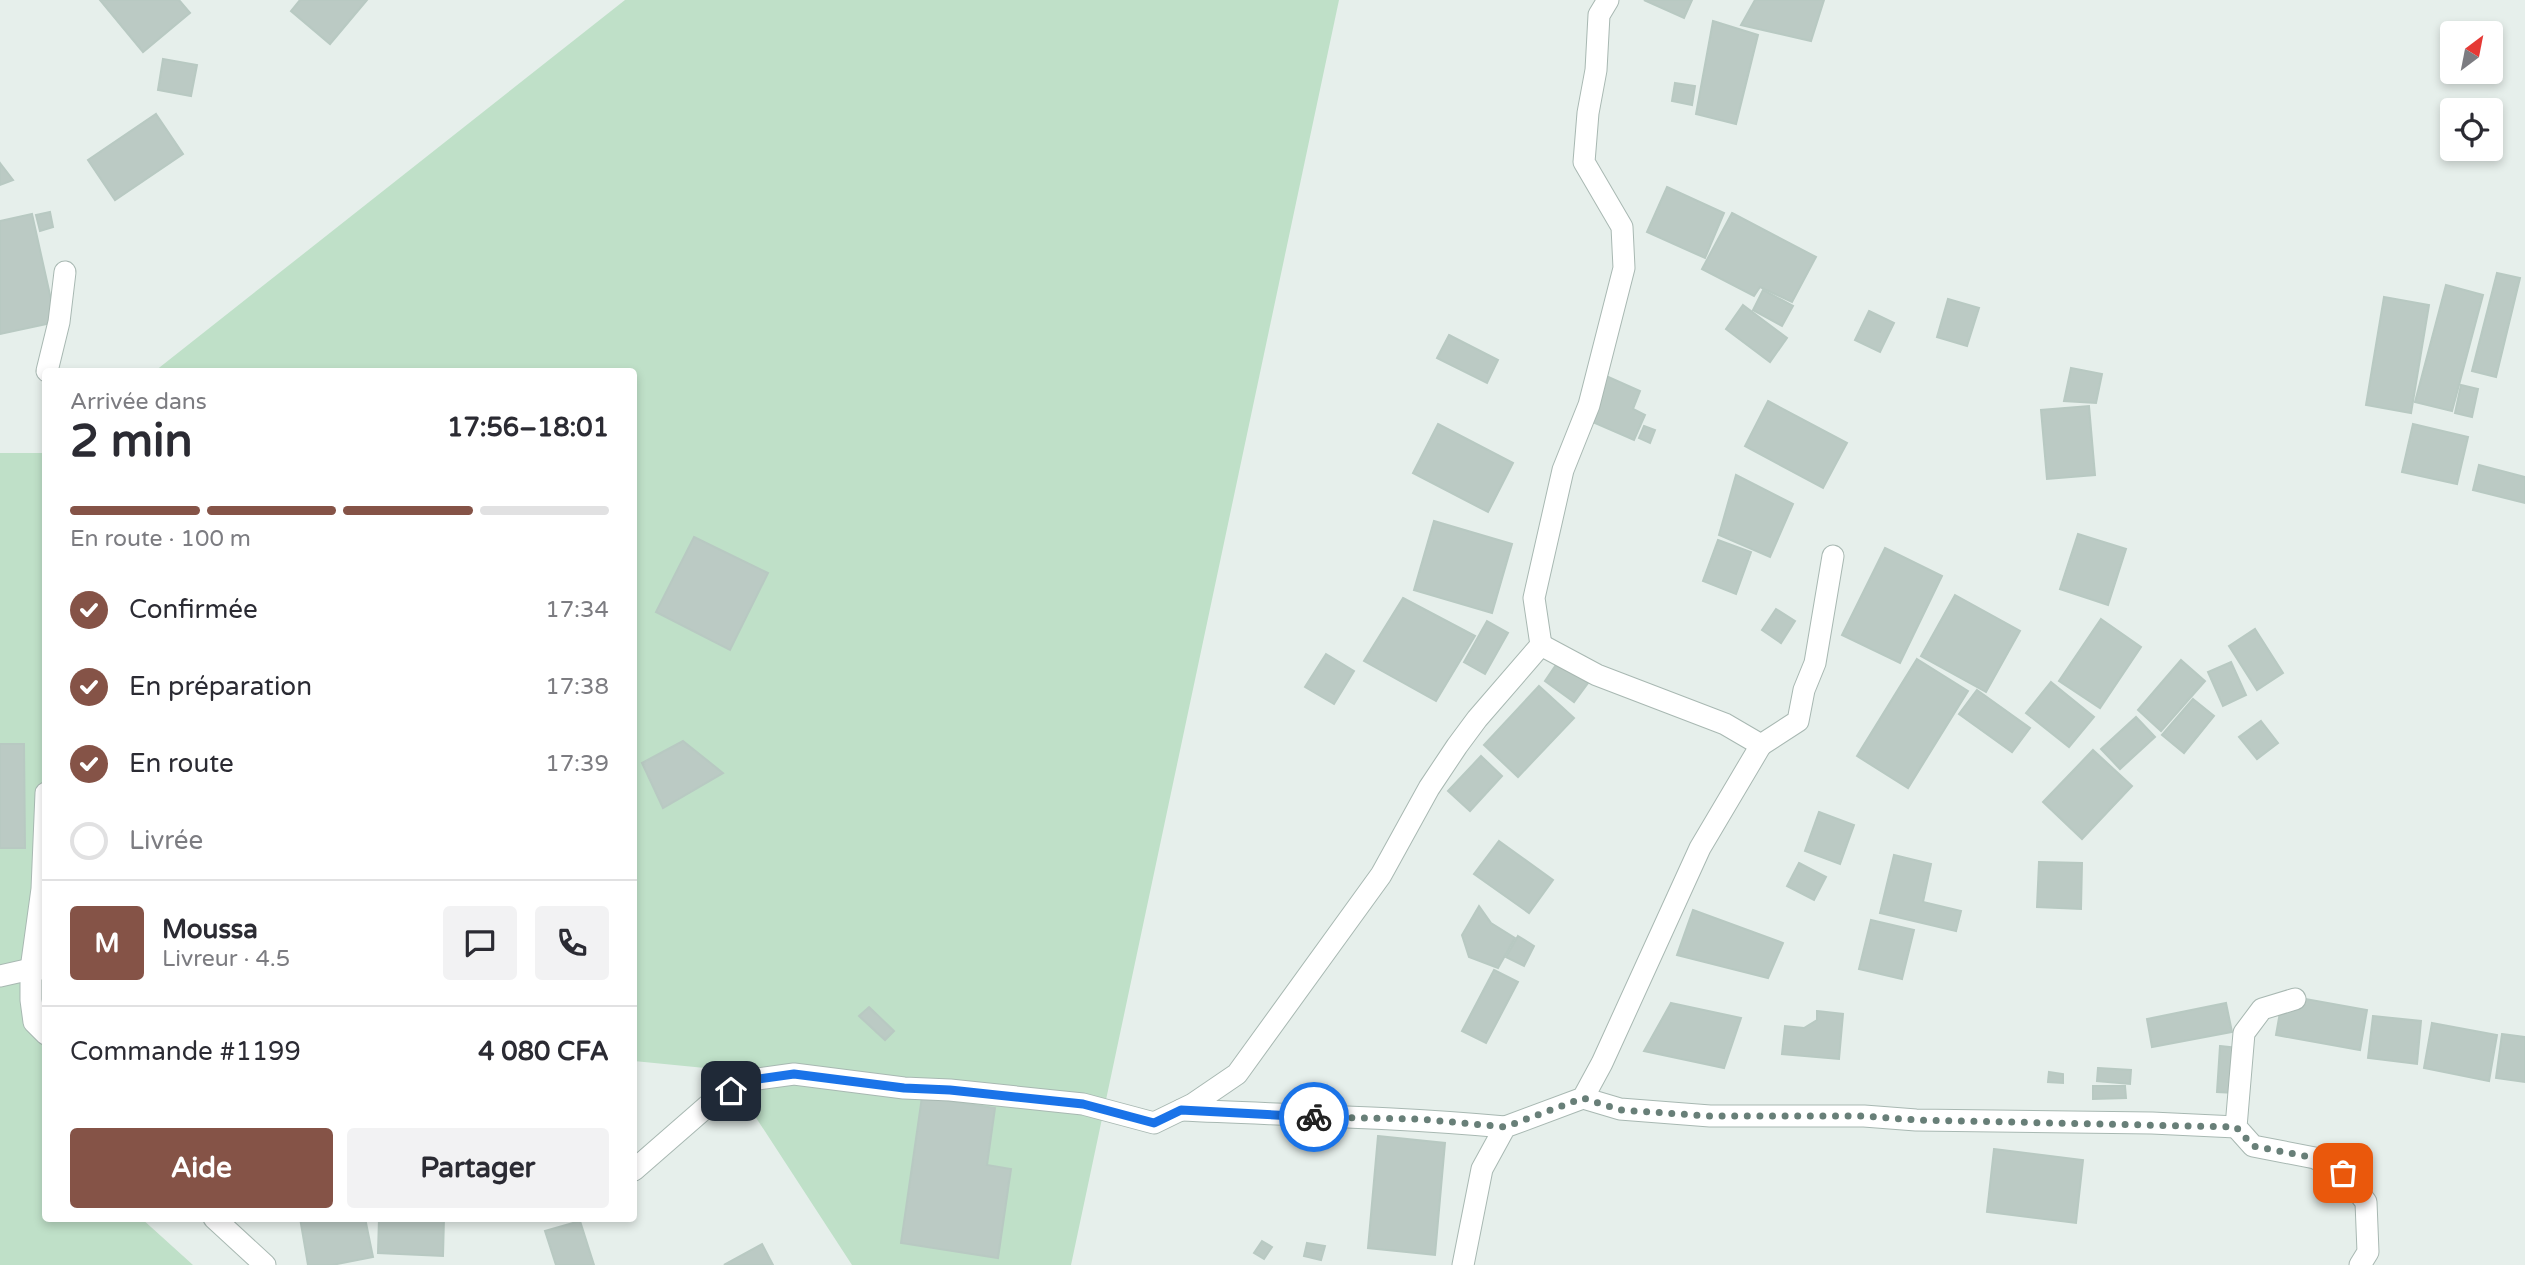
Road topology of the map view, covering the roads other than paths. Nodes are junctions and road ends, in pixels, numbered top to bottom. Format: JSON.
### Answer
{"nodes":[{"id":1,"x":1608,"y":0,"type":"edge"},
{"id":2,"x":65,"y":272,"type":"dead end"},
{"id":3,"x":48,"y":368,"type":"edge"},
{"id":4,"x":1833,"y":556,"type":"dead end"},
{"id":5,"x":1541,"y":645,"type":"junction"},
{"id":6,"x":1761,"y":745,"type":"junction"},
{"id":7,"x":42,"y":889,"type":"edge"},
{"id":8,"x":38,"y":969,"type":"edge"},
{"id":9,"x":0,"y":976,"type":"edge"},
{"id":10,"x":2295,"y":999,"type":"dead end"},
{"id":11,"x":42,"y":1030,"type":"edge"},
{"id":12,"x":1583,"y":1098,"type":"junction"},
{"id":13,"x":1181,"y":1110,"type":"junction"},
{"id":14,"x":1505,"y":1127,"type":"junction"},
{"id":15,"x":2236,"y":1127,"type":"junction"},
{"id":16,"x":637,"y":1167,"type":"edge"},
{"id":17,"x":218,"y":1222,"type":"edge"},
{"id":18,"x":265,"y":1265,"type":"edge"},
{"id":19,"x":1463,"y":1265,"type":"edge"},
{"id":20,"x":2360,"y":1265,"type":"edge"}],
"edges":[{"from":1,"to":5,"type":"street"},
{"from":2,"to":3,"type":"street"},
{"from":4,"to":6,"type":"street"},
{"from":5,"to":6,"type":"street"},
{"from":5,"to":13,"type":"street"},
{"from":6,"to":12,"type":"street"},
{"from":7,"to":8,"type":"street"},
{"from":8,"to":9,"type":"street"},
{"from":8,"to":11,"type":"street"},
{"from":10,"to":15,"type":"street"},
{"from":12,"to":14,"type":"street"},
{"from":12,"to":15,"type":"street"},
{"from":13,"to":14,"type":"street"},
{"from":13,"to":16,"type":"street"},
{"from":14,"to":19,"type":"street"},
{"from":15,"to":20,"type":"street"},
{"from":17,"to":18,"type":"street"}]}
